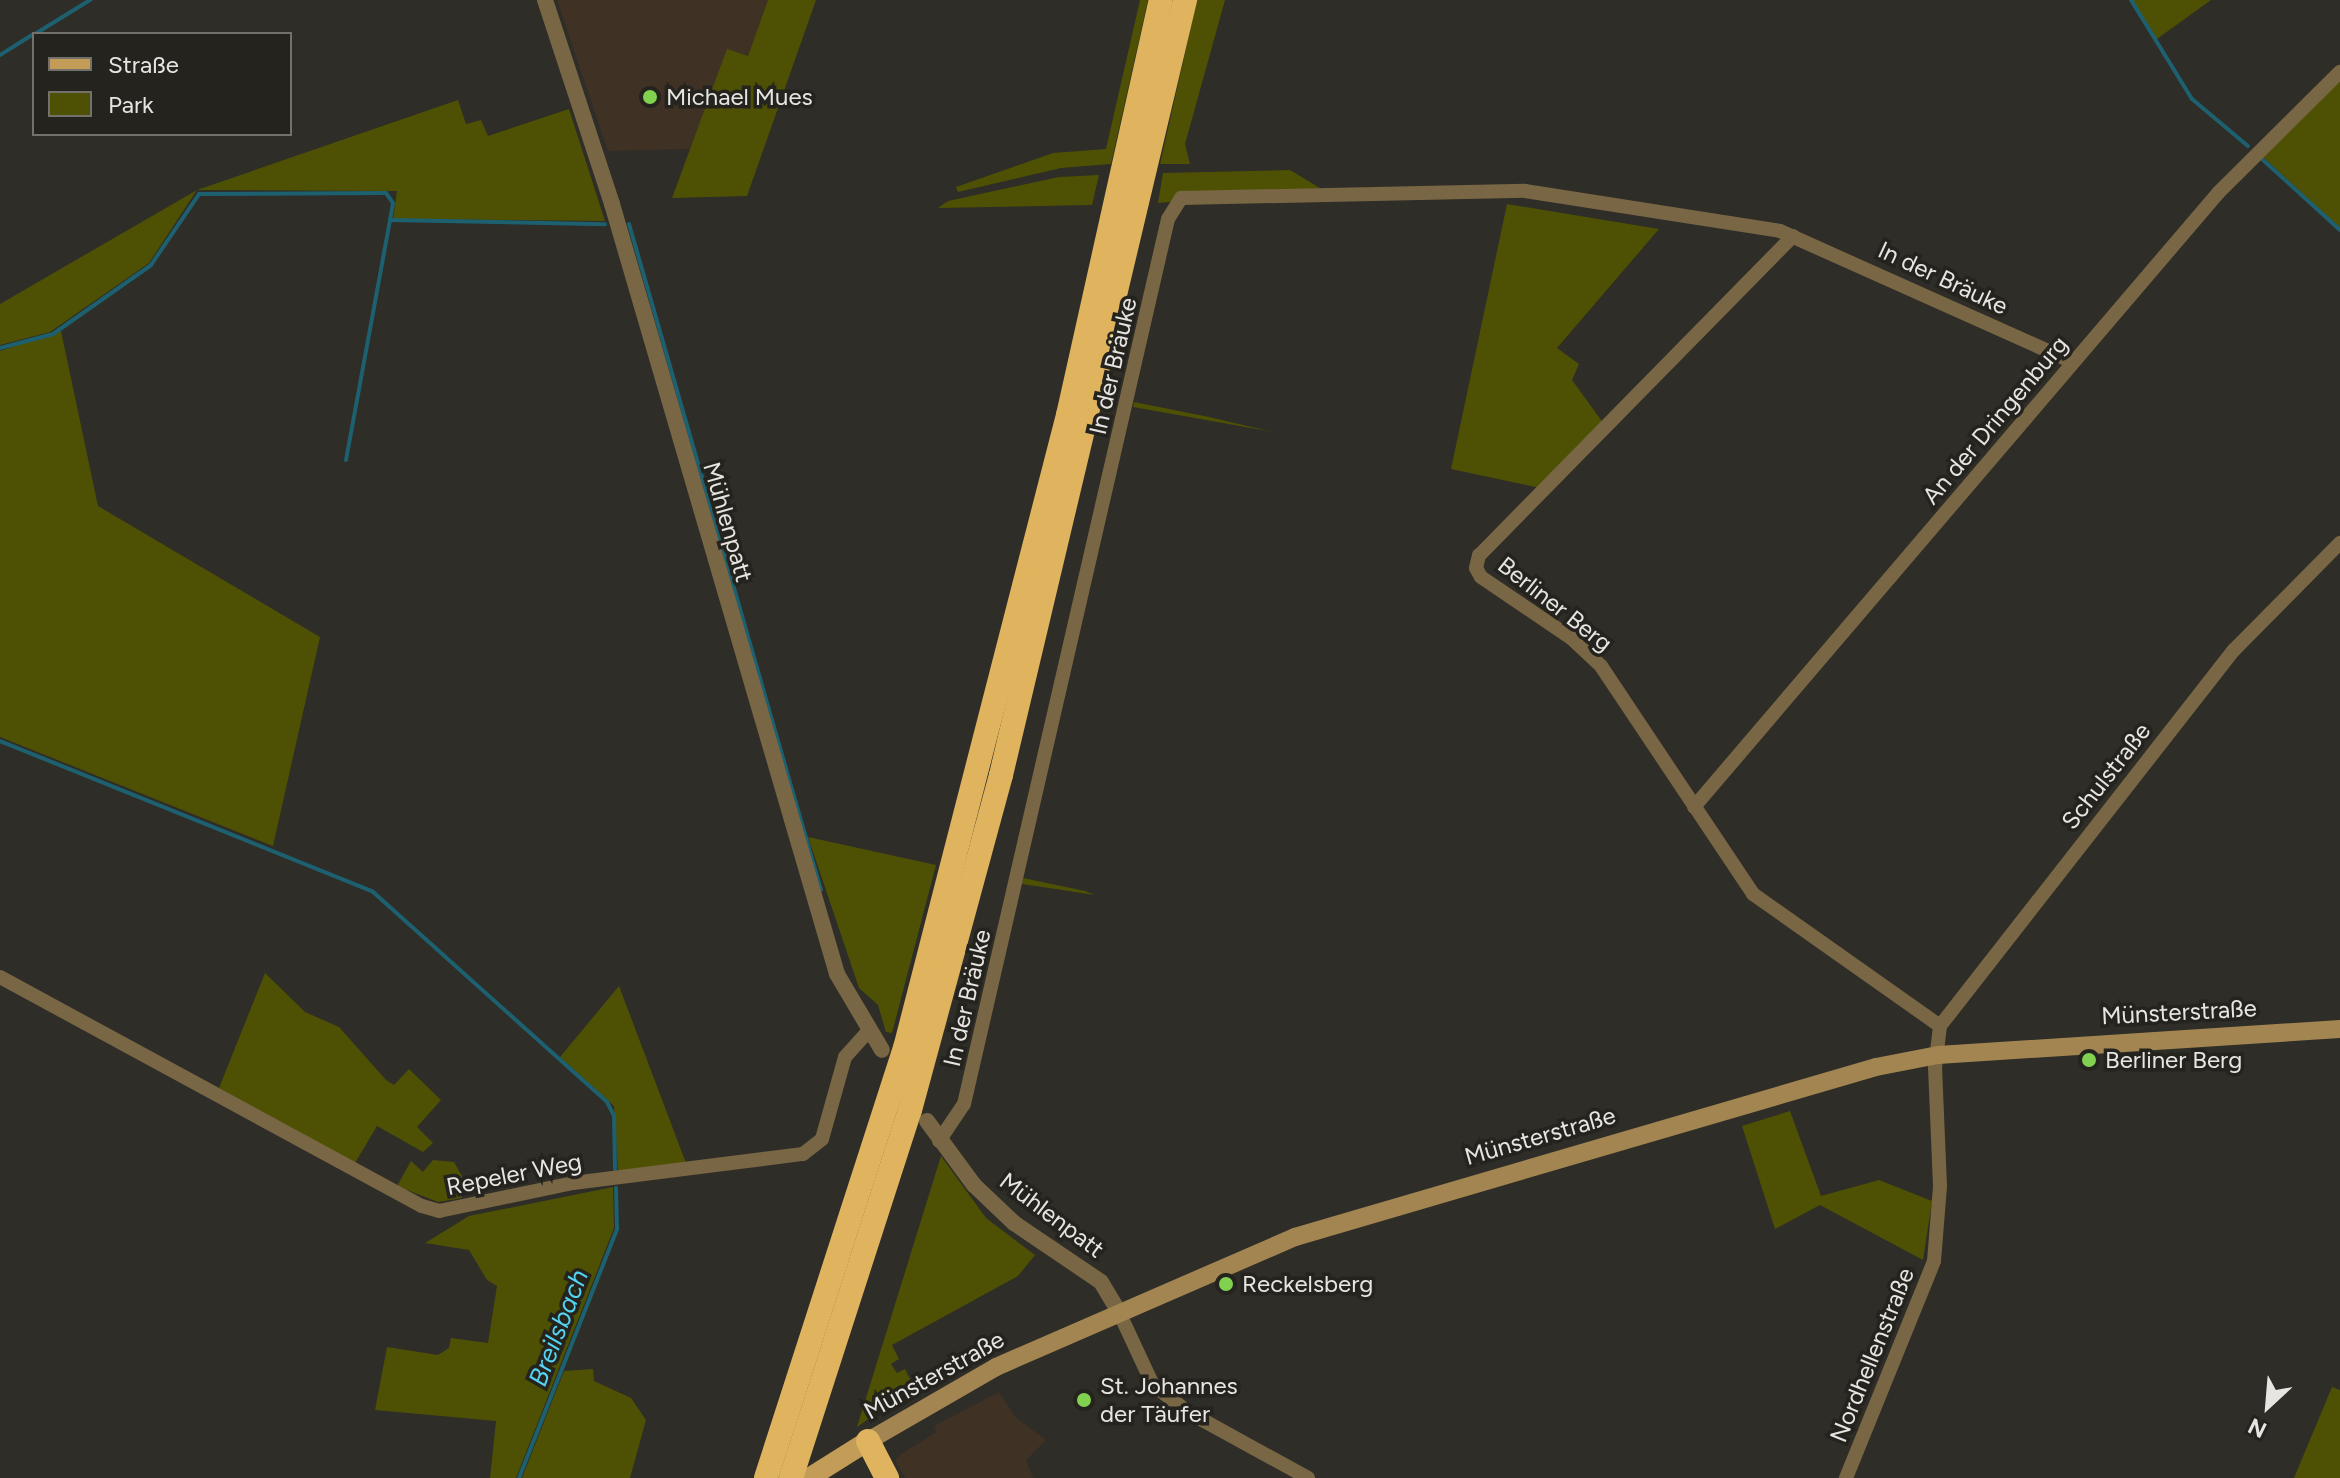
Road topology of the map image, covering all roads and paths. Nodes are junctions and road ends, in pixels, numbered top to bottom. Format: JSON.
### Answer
{"nodes":[{"id":1,"x":545,"y":0,"type":"edge"},
{"id":2,"x":1161,"y":0,"type":"edge"},
{"id":3,"x":1185,"y":0,"type":"edge"},
{"id":4,"x":2340,"y":72,"type":"edge"},
{"id":5,"x":1793,"y":236,"type":"junction"},
{"id":6,"x":2073,"y":362,"type":"junction"},
{"id":7,"x":2340,"y":543,"type":"edge"},
{"id":8,"x":1694,"y":807,"type":"junction"},
{"id":9,"x":0,"y":977,"type":"edge"},
{"id":10,"x":1940,"y":1026,"type":"junction"},
{"id":11,"x":2340,"y":1029,"type":"edge"},
{"id":12,"x":869,"y":1030,"type":"junction"},
{"id":13,"x":882,"y":1050,"type":"dead end"},
{"id":14,"x":1938,"y":1055,"type":"junction"},
{"id":15,"x":927,"y":1121,"type":"dead end"},
{"id":16,"x":939,"y":1141,"type":"junction"},
{"id":17,"x":1118,"y":1310,"type":"junction"},
{"id":18,"x":861,"y":1446,"type":"junction"},
{"id":19,"x":769,"y":1469,"type":"edge"},
{"id":20,"x":791,"y":1478,"type":"edge"},
{"id":21,"x":809,"y":1478,"type":"edge"},
{"id":22,"x":870,"y":1478,"type":"edge"},
{"id":23,"x":887,"y":1478,"type":"edge"},
{"id":24,"x":1308,"y":1478,"type":"edge"},
{"id":25,"x":1846,"y":1478,"type":"edge"}],
"edges":[{"from":1,"to":12,"type":"street","name":"Mühlenpatt"},
{"from":2,"to":19,"type":"highway"},
{"from":3,"to":20,"type":"highway"},
{"from":4,"to":6,"type":"street","name":"An der Dringenburg"},
{"from":5,"to":6,"type":"street","name":"In der Bräuke"},
{"from":5,"to":8,"type":"street","name":"Berliner Berg"},
{"from":5,"to":16,"type":"street","name":"In der Bräuke"},
{"from":6,"to":8,"type":"street","name":"An der Dringenburg"},
{"from":7,"to":10,"type":"street","name":"Schulstraße"},
{"from":8,"to":10,"type":"street","name":"Berliner Berg"},
{"from":9,"to":12,"type":"street","name":"Repeler Weg"},
{"from":10,"to":14,"type":"street"},
{"from":11,"to":14,"type":"main road","name":"Münsterstraße"},
{"from":12,"to":13,"type":"street","name":"Mühlenpatt"},
{"from":14,"to":17,"type":"main road","name":"Münsterstraße"},
{"from":14,"to":25,"type":"street","name":"Nordhellenstraße"},
{"from":15,"to":16,"type":"street","name":"Mühlenpatt"},
{"from":16,"to":17,"type":"street","name":"Mühlenpatt"},
{"from":17,"to":18,"type":"main road","name":"Münsterstraße"},
{"from":17,"to":24,"type":"street"},
{"from":18,"to":21,"type":"main road","name":"Münsterstraße"},
{"from":18,"to":22,"type":"highway"},
{"from":18,"to":23,"type":"highway"}]}
